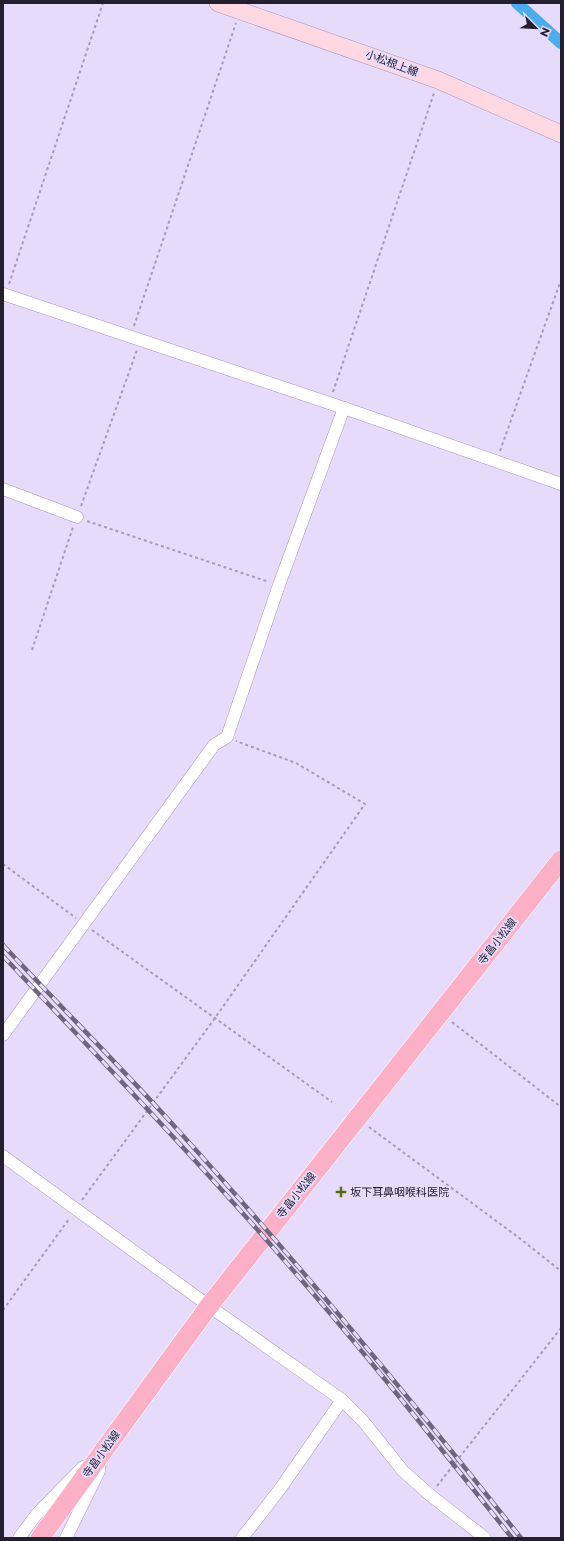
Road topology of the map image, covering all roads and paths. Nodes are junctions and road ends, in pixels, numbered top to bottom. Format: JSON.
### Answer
{"nodes":[{"id":1,"x":103,"y":3,"type":"edge"},
{"id":2,"x":218,"y":3,"type":"edge"},
{"id":3,"x":241,"y":7,"type":"edge"},
{"id":4,"x":438,"y":80,"type":"junction"},
{"id":5,"x":561,"y":134,"type":"edge"},
{"id":6,"x":561,"y":280,"type":"edge"},
{"id":7,"x":4,"y":297,"type":"edge"},
{"id":8,"x":136,"y":338,"type":"junction"},
{"id":9,"x":329,"y":403,"type":"junction"},
{"id":10,"x":344,"y":408,"type":"junction"},
{"id":11,"x":496,"y":462,"type":"junction"},
{"id":12,"x":561,"y":484,"type":"edge"},
{"id":13,"x":3,"y":489,"type":"edge"},
{"id":14,"x":76,"y":517,"type":"junction"},
{"id":15,"x":279,"y":585,"type":"junction"},
{"id":16,"x":32,"y":650,"type":"dead end"},
{"id":17,"x":227,"y":737,"type":"junction"},
{"id":18,"x":561,"y":860,"type":"edge"},
{"id":19,"x":3,"y":864,"type":"edge"},
{"id":20,"x":83,"y":923,"type":"junction"},
{"id":21,"x":440,"y":1013,"type":"junction"},
{"id":22,"x":215,"y":1018,"type":"junction"},
{"id":23,"x":3,"y":1035,"type":"edge"},
{"id":24,"x":332,"y":1102,"type":"dead end"},
{"id":25,"x":561,"y":1108,"type":"edge"},
{"id":26,"x":357,"y":1118,"type":"junction"},
{"id":27,"x":3,"y":1156,"type":"edge"},
{"id":28,"x":75,"y":1209,"type":"junction"},
{"id":29,"x":561,"y":1272,"type":"edge"},
{"id":30,"x":209,"y":1306,"type":"junction"},
{"id":31,"x":3,"y":1310,"type":"edge"},
{"id":32,"x":561,"y":1328,"type":"edge"},
{"id":33,"x":342,"y":1400,"type":"junction"},
{"id":34,"x":99,"y":1456,"type":"junction"},
{"id":35,"x":430,"y":1495,"type":"junction"},
{"id":36,"x":19,"y":1538,"type":"edge"},
{"id":37,"x":40,"y":1538,"type":"edge"},
{"id":38,"x":66,"y":1538,"type":"edge"},
{"id":39,"x":242,"y":1538,"type":"edge"},
{"id":40,"x":485,"y":1538,"type":"edge"}],
"edges":[{"from":1,"to":7,"type":"path"},
{"from":2,"to":3,"type":"main road","name":"小松根上線"},
{"from":3,"to":4,"type":"main road","name":"小松根上線"},
{"from":3,"to":8,"type":"path"},
{"from":4,"to":5,"type":"main road","name":"小松根上線"},
{"from":4,"to":9,"type":"path"},
{"from":6,"to":11,"type":"path"},
{"from":7,"to":8,"type":"street"},
{"from":8,"to":9,"type":"street"},
{"from":8,"to":14,"type":"path"},
{"from":9,"to":10,"type":"street"},
{"from":10,"to":11,"type":"street"},
{"from":10,"to":15,"type":"street"},
{"from":11,"to":12,"type":"street"},
{"from":13,"to":14,"type":"street"},
{"from":14,"to":15,"type":"path"},
{"from":14,"to":16,"type":"path"},
{"from":15,"to":17,"type":"street"},
{"from":17,"to":20,"type":"street"},
{"from":17,"to":22,"type":"path"},
{"from":18,"to":21,"type":"main road","name":"寺畠小松線"},
{"from":19,"to":20,"type":"path"},
{"from":20,"to":22,"type":"path"},
{"from":20,"to":23,"type":"street"},
{"from":21,"to":25,"type":"path"},
{"from":21,"to":26,"type":"main road","name":"寺畠小松線"},
{"from":22,"to":24,"type":"path"},
{"from":22,"to":28,"type":"path"},
{"from":26,"to":29,"type":"path"},
{"from":26,"to":30,"type":"main road","name":"寺畠小松線"},
{"from":27,"to":28,"type":"street"},
{"from":28,"to":30,"type":"street"},
{"from":28,"to":31,"type":"path"},
{"from":30,"to":33,"type":"street"},
{"from":30,"to":34,"type":"main road","name":"寺畠小松線"},
{"from":32,"to":35,"type":"path"},
{"from":33,"to":35,"type":"street"},
{"from":33,"to":39,"type":"street"},
{"from":34,"to":36,"type":"street"},
{"from":34,"to":37,"type":"main road","name":"寺畠小松線"},
{"from":34,"to":38,"type":"street"},
{"from":35,"to":40,"type":"street"}]}
